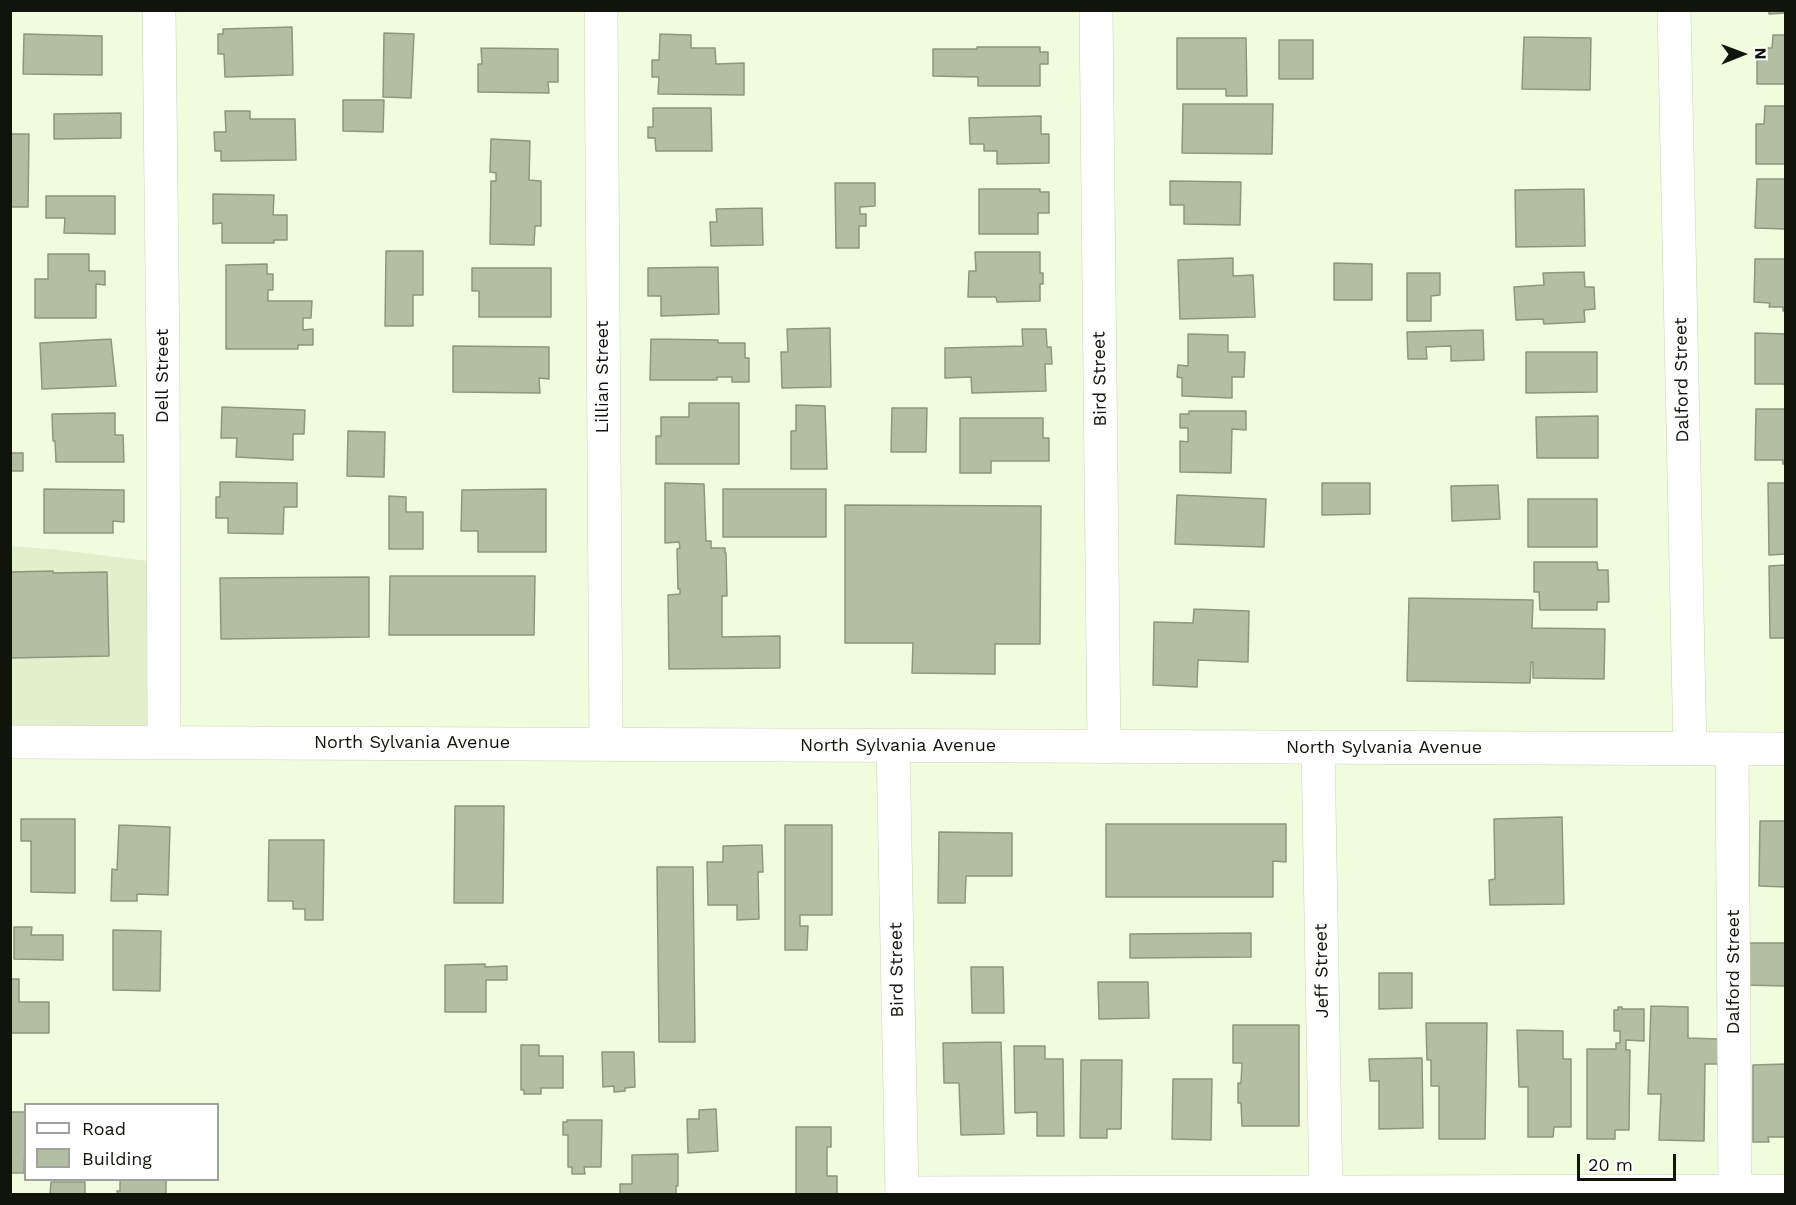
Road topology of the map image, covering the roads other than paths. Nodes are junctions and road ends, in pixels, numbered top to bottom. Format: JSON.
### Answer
{"nodes":[{"id":1,"x":159,"y":10,"type":"edge"},
{"id":2,"x":600,"y":10,"type":"edge"},
{"id":3,"x":1096,"y":10,"type":"edge"},
{"id":4,"x":1674,"y":10,"type":"edge"},
{"id":5,"x":10,"y":741,"type":"edge"},
{"id":6,"x":164,"y":742,"type":"junction"},
{"id":7,"x":606,"y":744,"type":"junction"},
{"id":8,"x":893,"y":746,"type":"junction"},
{"id":9,"x":1104,"y":747,"type":"junction"},
{"id":10,"x":1318,"y":747,"type":"junction"},
{"id":11,"x":1690,"y":749,"type":"junction"},
{"id":12,"x":1732,"y":749,"type":"junction"},
{"id":13,"x":1785,"y":749,"type":"edge"},
{"id":14,"x":1785,"y":1191,"type":"edge"},
{"id":15,"x":1326,"y":1193,"type":"edge"},
{"id":16,"x":1735,"y":1193,"type":"edge"},
{"id":17,"x":902,"y":1194,"type":"edge"}],
"edges":[{"from":1,"to":6,"type":"street","name":"Dell Street"},
{"from":2,"to":7,"type":"street","name":"Lillian Street"},
{"from":3,"to":9,"type":"street","name":"Bird Street"},
{"from":4,"to":11,"type":"street","name":"Dalford Street"},
{"from":5,"to":6,"type":"street","name":"North Sylvania Avenue"},
{"from":6,"to":7,"type":"street","name":"North Sylvania Avenue"},
{"from":7,"to":8,"type":"street","name":"North Sylvania Avenue"},
{"from":8,"to":9,"type":"street","name":"North Sylvania Avenue"},
{"from":8,"to":17,"type":"street","name":"Bird Street"},
{"from":9,"to":10,"type":"street","name":"North Sylvania Avenue"},
{"from":10,"to":11,"type":"street","name":"North Sylvania Avenue"},
{"from":10,"to":15,"type":"street","name":"Jeff Street"},
{"from":11,"to":12,"type":"street","name":"North Sylvania Avenue"},
{"from":12,"to":13,"type":"street","name":"North Sylvania Avenue"},
{"from":12,"to":16,"type":"street","name":"Dalford Street"},
{"from":14,"to":16,"type":"street"},
{"from":15,"to":16,"type":"street"},
{"from":15,"to":17,"type":"street"}]}
